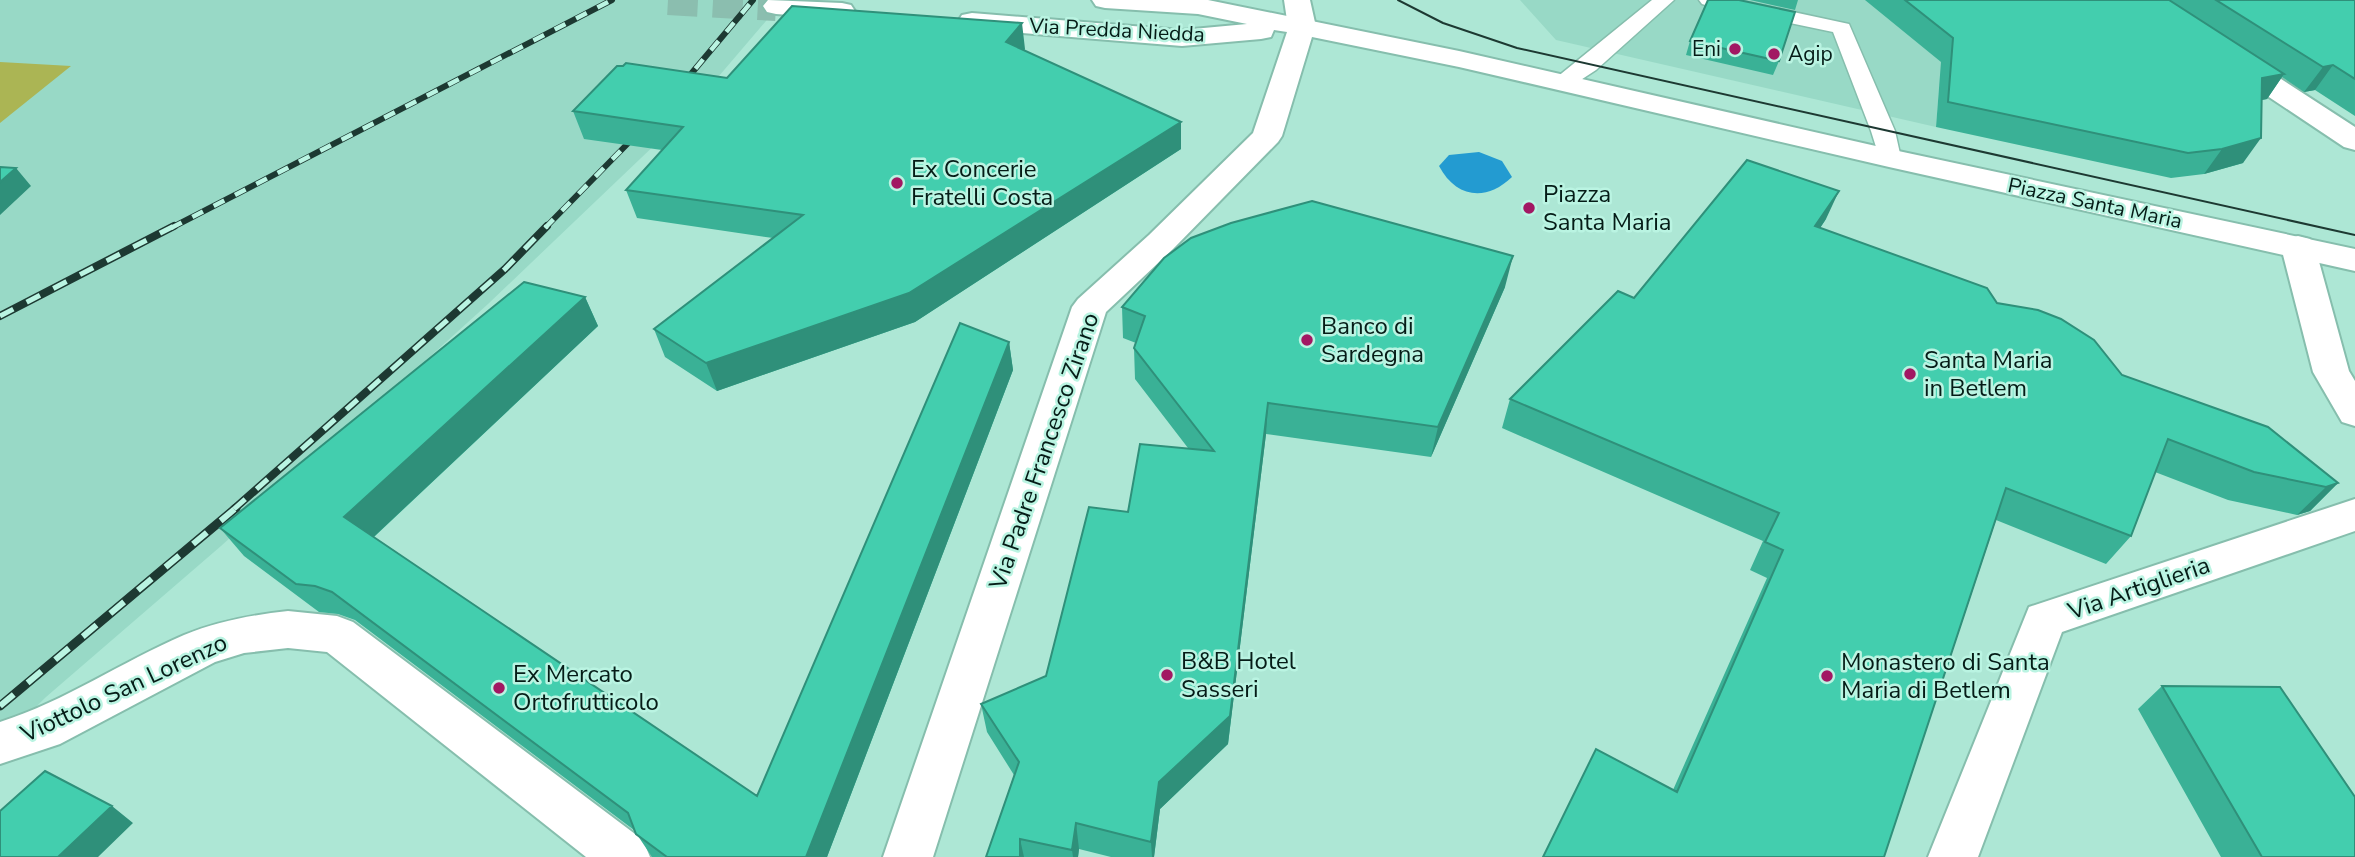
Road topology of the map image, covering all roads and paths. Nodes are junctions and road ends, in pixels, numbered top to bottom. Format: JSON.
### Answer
{"nodes":[{"id":1,"x":1105,"y":0,"type":"edge"},
{"id":2,"x":1664,"y":0,"type":"edge"},
{"id":3,"x":1709,"y":0,"type":"edge"},
{"id":4,"x":776,"y":6,"type":"dead end"},
{"id":5,"x":865,"y":13,"type":"edge"},
{"id":6,"x":1299,"y":13,"type":"edge"},
{"id":7,"x":943,"y":19,"type":"edge"},
{"id":8,"x":2209,"y":45,"type":"edge"},
{"id":9,"x":1562,"y":82,"type":"junction"},
{"id":10,"x":2355,"y":141,"type":"edge"},
{"id":11,"x":1889,"y":158,"type":"junction"},
{"id":12,"x":2298,"y":247,"type":"junction"},
{"id":13,"x":2355,"y":260,"type":"edge"},
{"id":14,"x":2355,"y":412,"type":"edge"},
{"id":15,"x":2355,"y":515,"type":"edge"},
{"id":16,"x":0,"y":743,"type":"edge"},
{"id":17,"x":625,"y":857,"type":"edge"},
{"id":18,"x":908,"y":857,"type":"edge"},
{"id":19,"x":1953,"y":857,"type":"edge"}],
"edges":[{"from":1,"to":6,"type":"main road","name":"Via Predda Niedda"},
{"from":2,"to":9,"type":"lane"},
{"from":3,"to":11,"type":"lane"},
{"from":4,"to":5,"type":"main road"},
{"from":6,"to":7,"type":"main road","name":"Via Predda Niedda"},
{"from":6,"to":9,"type":"main road","name":"Piazza Santa Maria"},
{"from":6,"to":18,"type":"main road","name":"Via Padre Francesco Zirano"},
{"from":8,"to":10,"type":"main road"},
{"from":9,"to":11,"type":"main road","name":"Piazza Santa Maria"},
{"from":11,"to":12,"type":"main road","name":"Piazza Santa Maria"},
{"from":12,"to":13,"type":"main road","name":"Piazza Santa Maria"},
{"from":12,"to":14,"type":"main road"},
{"from":15,"to":19,"type":"main road","name":"Via Artiglieria"},
{"from":16,"to":17,"type":"main road","name":"Viottolo San Lorenzo"}]}
